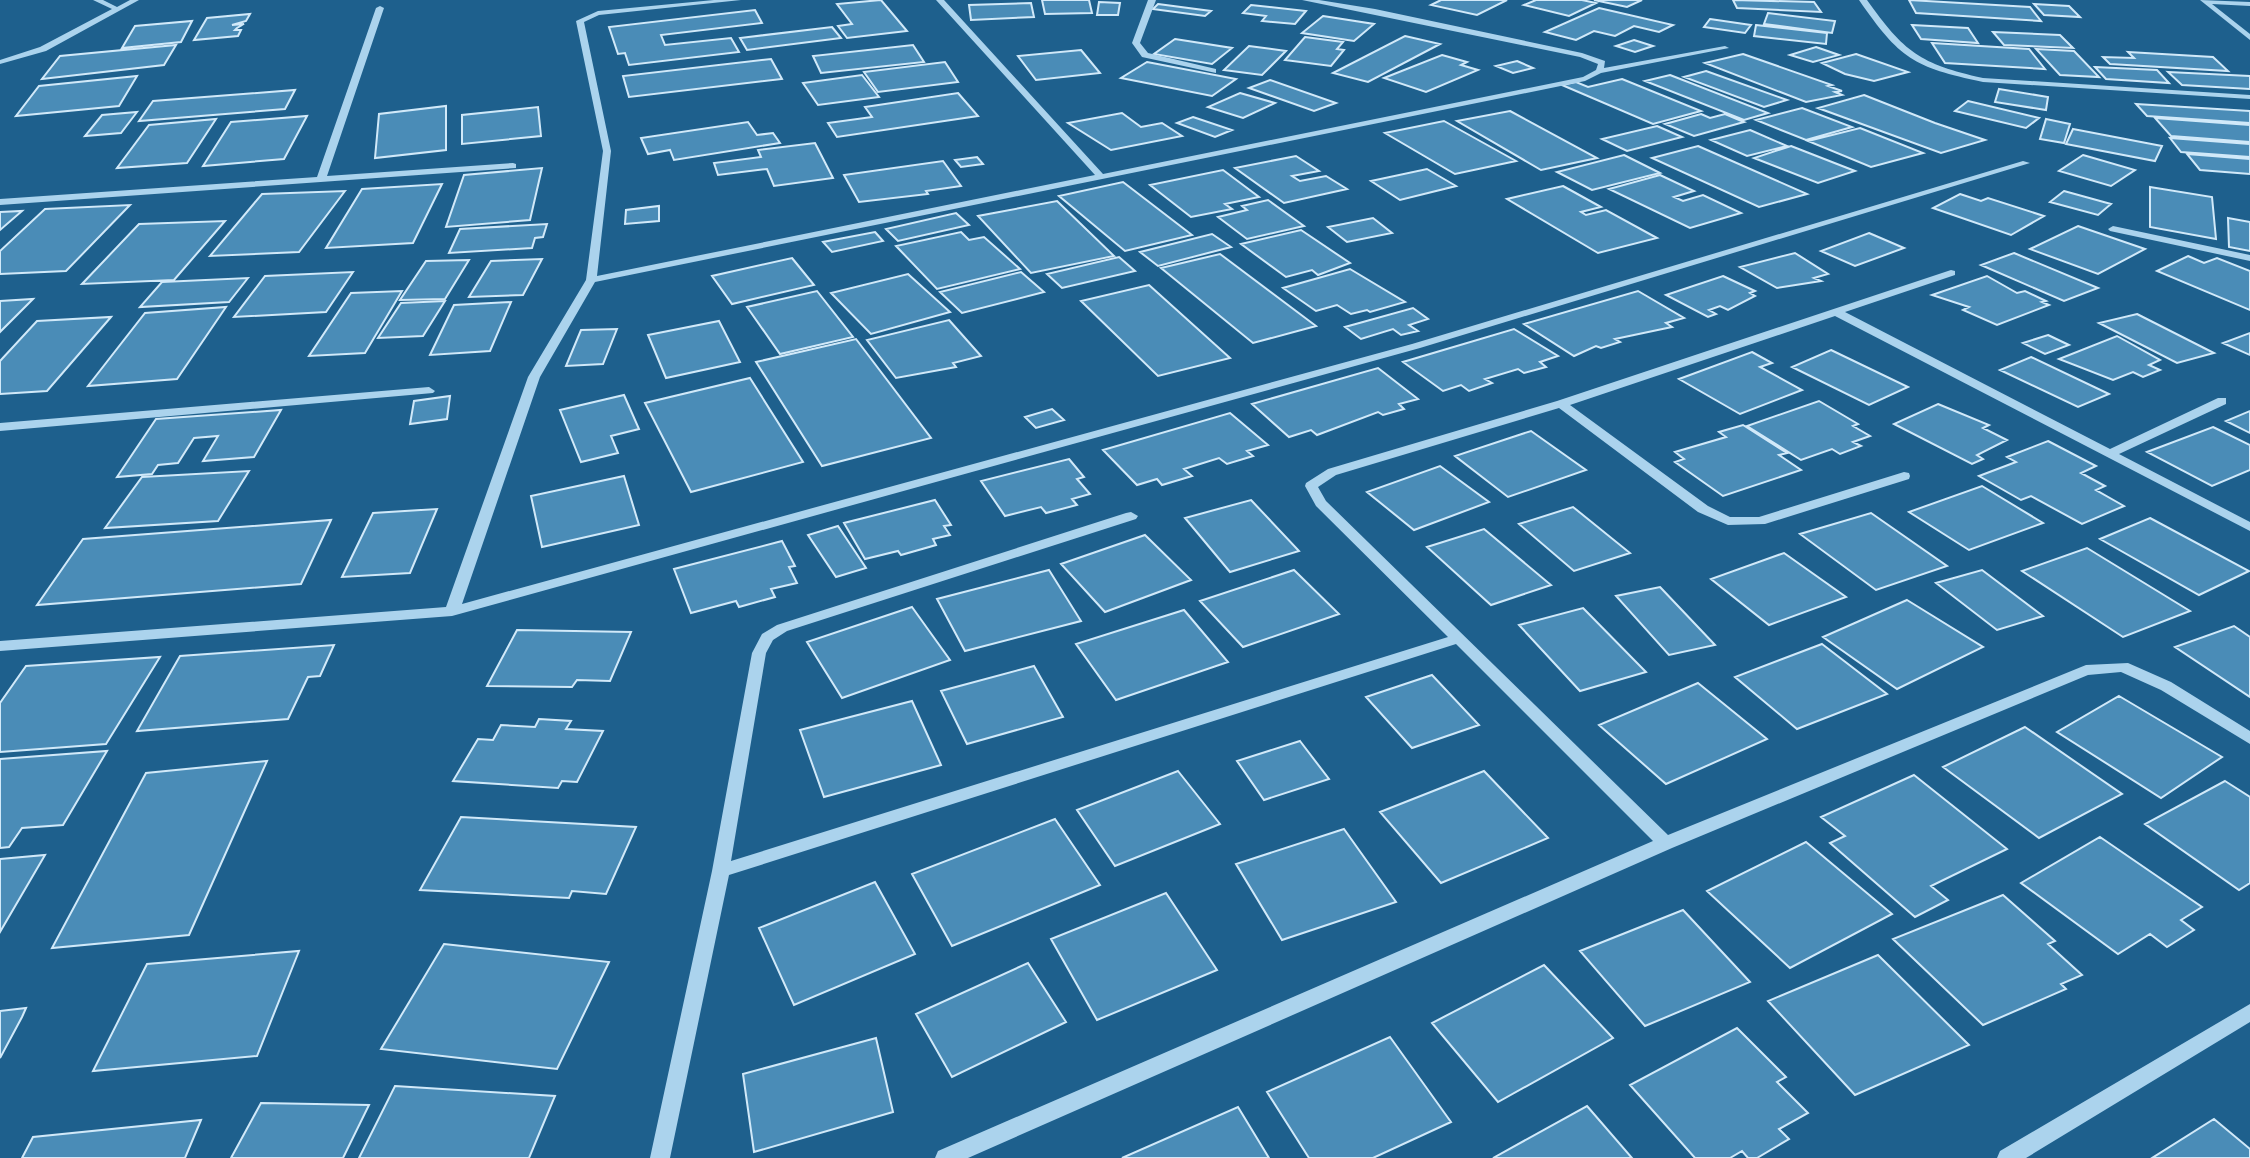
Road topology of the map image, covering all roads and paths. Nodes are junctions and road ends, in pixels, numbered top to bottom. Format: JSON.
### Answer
{"nodes":[{"id":1,"x":97,"y":0,"type":"edge"},
{"id":2,"x":135,"y":0,"type":"edge"},
{"id":3,"x":737,"y":0,"type":"edge"},
{"id":4,"x":940,"y":0,"type":"edge"},
{"id":5,"x":1152,"y":0,"type":"edge"},
{"id":6,"x":1306,"y":0,"type":"edge"},
{"id":7,"x":1863,"y":0,"type":"edge"},
{"id":8,"x":2203,"y":1,"type":"edge"},
{"id":9,"x":2250,"y":4,"type":"edge"},
{"id":10,"x":380,"y":8,"type":"dead end"},
{"id":11,"x":117,"y":9,"type":"junction"},
{"id":12,"x":2250,"y":38,"type":"edge"},
{"id":13,"x":1725,"y":48,"type":"dead end"},
{"id":14,"x":0,"y":62,"type":"edge"},
{"id":15,"x":1213,"y":71,"type":"dead end"},
{"id":16,"x":1599,"y":71,"type":"junction"},
{"id":17,"x":2250,"y":97,"type":"edge"},
{"id":18,"x":2026,"y":163,"type":"dead end"},
{"id":19,"x":513,"y":166,"type":"dead end"},
{"id":20,"x":1100,"y":176,"type":"junction"},
{"id":21,"x":321,"y":180,"type":"junction"},
{"id":22,"x":0,"y":202,"type":"edge"},
{"id":23,"x":2113,"y":229,"type":"dead end"},
{"id":24,"x":2250,"y":258,"type":"edge"},
{"id":25,"x":1951,"y":273,"type":"dead end"},
{"id":26,"x":591,"y":280,"type":"junction"},
{"id":27,"x":1838,"y":313,"type":"junction"},
{"id":28,"x":429,"y":391,"type":"dead end"},
{"id":29,"x":2222,"y":401,"type":"dead end"},
{"id":30,"x":1561,"y":404,"type":"junction"},
{"id":31,"x":0,"y":427,"type":"edge"},
{"id":32,"x":2110,"y":454,"type":"junction"},
{"id":33,"x":1904,"y":476,"type":"dead end"},
{"id":34,"x":1131,"y":516,"type":"dead end"},
{"id":35,"x":2250,"y":527,"type":"edge"},
{"id":36,"x":452,"y":611,"type":"junction"},
{"id":37,"x":1460,"y":638,"type":"junction"},
{"id":38,"x":0,"y":646,"type":"edge"},
{"id":39,"x":2250,"y":738,"type":"edge"},
{"id":40,"x":1666,"y":843,"type":"junction"},
{"id":41,"x":721,"y":871,"type":"junction"},
{"id":42,"x":2250,"y":1012,"type":"edge"},
{"id":43,"x":660,"y":1158,"type":"edge"},
{"id":44,"x":945,"y":1158,"type":"edge"},
{"id":45,"x":2007,"y":1158,"type":"edge"}],
"edges":[{"from":1,"to":11,"type":"street"},
{"from":2,"to":11,"type":"street"},
{"from":3,"to":26,"type":"street"},
{"from":4,"to":20,"type":"street"},
{"from":5,"to":15,"type":"street"},
{"from":6,"to":16,"type":"street"},
{"from":7,"to":17,"type":"street"},
{"from":8,"to":9,"type":"street"},
{"from":8,"to":12,"type":"street"},
{"from":10,"to":21,"type":"street"},
{"from":11,"to":14,"type":"street"},
{"from":13,"to":16,"type":"street"},
{"from":16,"to":20,"type":"street"},
{"from":18,"to":36,"type":"street"},
{"from":19,"to":21,"type":"street"},
{"from":20,"to":26,"type":"street"},
{"from":21,"to":22,"type":"street"},
{"from":23,"to":24,"type":"street"},
{"from":25,"to":27,"type":"street"},
{"from":26,"to":36,"type":"street"},
{"from":27,"to":30,"type":"street"},
{"from":27,"to":32,"type":"street"},
{"from":28,"to":31,"type":"street"},
{"from":29,"to":32,"type":"street"},
{"from":30,"to":33,"type":"street"},
{"from":30,"to":37,"type":"street"},
{"from":32,"to":35,"type":"street"},
{"from":34,"to":41,"type":"street"},
{"from":36,"to":38,"type":"street"},
{"from":37,"to":40,"type":"street"},
{"from":37,"to":41,"type":"street"},
{"from":39,"to":40,"type":"street"},
{"from":40,"to":44,"type":"street"},
{"from":41,"to":43,"type":"street"},
{"from":42,"to":45,"type":"street"}]}
